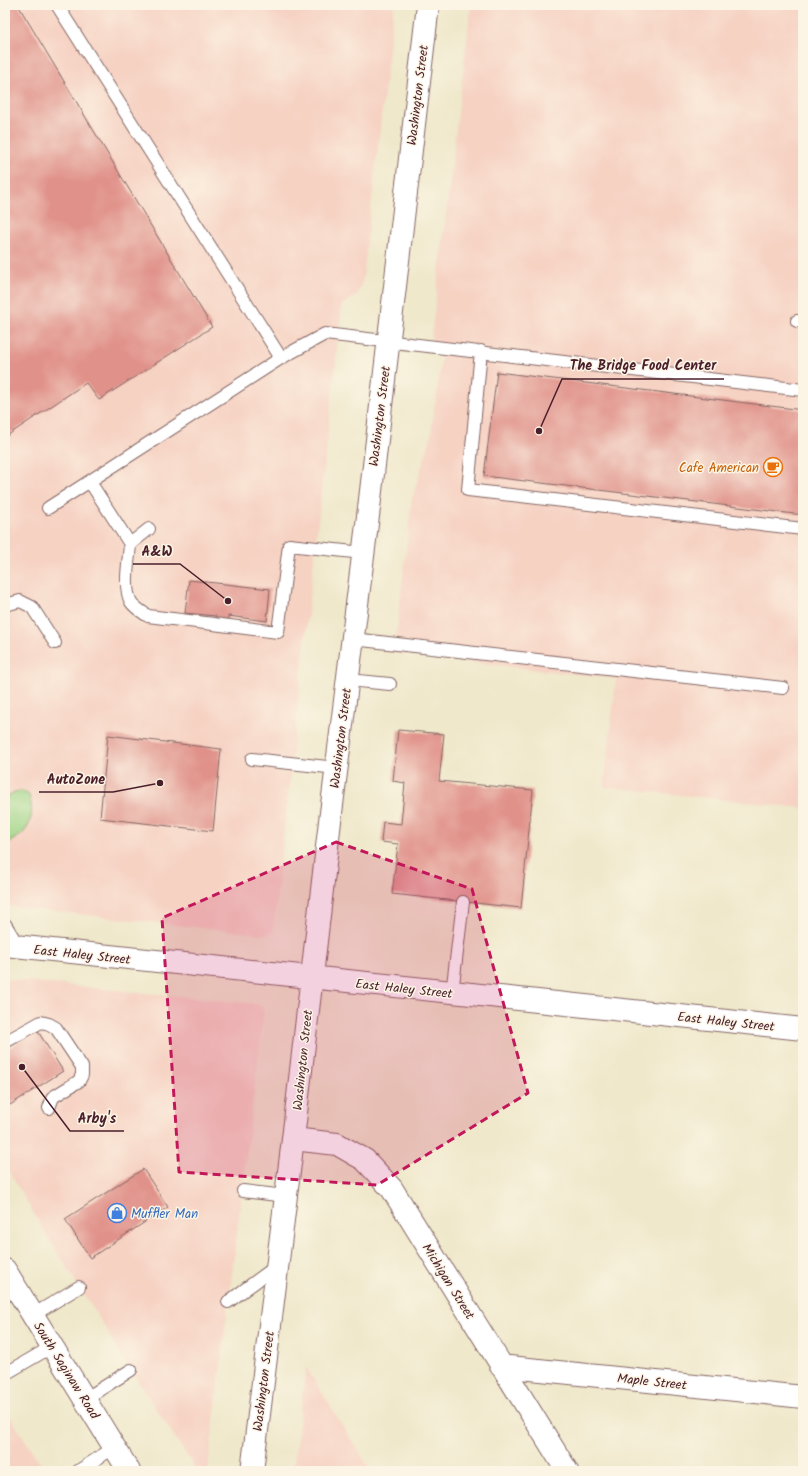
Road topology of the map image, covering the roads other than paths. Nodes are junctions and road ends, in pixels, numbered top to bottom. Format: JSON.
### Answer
{"nodes":[{"id":1,"x":57,"y":5,"type":"edge"},
{"id":2,"x":428,"y":5,"type":"edge"},
{"id":3,"x":388,"y":340,"type":"junction"},
{"id":4,"x":481,"y":351,"type":"junction"},
{"id":5,"x":282,"y":358,"type":"junction"},
{"id":6,"x":803,"y":390,"type":"edge"},
{"id":7,"x":90,"y":482,"type":"junction"},
{"id":8,"x":48,"y":508,"type":"dead end"},
{"id":9,"x":149,"y":529,"type":"dead end"},
{"id":10,"x":803,"y":530,"type":"edge"},
{"id":11,"x":130,"y":544,"type":"junction"},
{"id":12,"x":363,"y":553,"type":"junction"},
{"id":13,"x":5,"y":605,"type":"edge"},
{"id":14,"x":353,"y":639,"type":"junction"},
{"id":15,"x":55,"y":644,"type":"dead end"},
{"id":16,"x":348,"y":680,"type":"junction"},
{"id":17,"x":390,"y":684,"type":"dead end"},
{"id":18,"x":783,"y":688,"type":"dead end"},
{"id":19,"x":252,"y":759,"type":"dead end"},
{"id":20,"x":337,"y":768,"type":"junction"},
{"id":21,"x":463,"y":902,"type":"dead end"},
{"id":22,"x":5,"y":924,"type":"edge"},
{"id":23,"x":12,"y":946,"type":"edge"},
{"id":24,"x":311,"y":978,"type":"junction"},
{"id":25,"x":452,"y":993,"type":"junction"},
{"id":26,"x":803,"y":1029,"type":"edge"},
{"id":27,"x":5,"y":1042,"type":"edge"},
{"id":28,"x":49,"y":1108,"type":"dead end"},
{"id":29,"x":293,"y":1139,"type":"junction"},
{"id":30,"x":243,"y":1191,"type":"dead end"},
{"id":31,"x":286,"y":1196,"type":"junction"},
{"id":32,"x":278,"y":1265,"type":"junction"},
{"id":33,"x":6,"y":1272,"type":"edge"},
{"id":34,"x":79,"y":1287,"type":"dead end"},
{"id":35,"x":228,"y":1302,"type":"dead end"},
{"id":36,"x":33,"y":1315,"type":"junction"},
{"id":37,"x":53,"y":1346,"type":"junction"},
{"id":38,"x":501,"y":1366,"type":"junction"},
{"id":39,"x":130,"y":1370,"type":"dead end"},
{"id":40,"x":5,"y":1374,"type":"edge"},
{"id":41,"x":803,"y":1397,"type":"edge"},
{"id":42,"x":85,"y":1399,"type":"junction"},
{"id":43,"x":115,"y":1447,"type":"junction"},
{"id":44,"x":78,"y":1471,"type":"edge"},
{"id":45,"x":129,"y":1471,"type":"edge"},
{"id":46,"x":252,"y":1471,"type":"edge"},
{"id":47,"x":567,"y":1471,"type":"edge"}],
"edges":[{"from":1,"to":5,"type":"lane"},
{"from":2,"to":3,"type":"street","name":"Washington Street"},
{"from":3,"to":4,"type":"lane"},
{"from":3,"to":5,"type":"lane"},
{"from":3,"to":12,"type":"street","name":"Washington Street"},
{"from":4,"to":6,"type":"lane"},
{"from":4,"to":10,"type":"lane"},
{"from":5,"to":7,"type":"lane"},
{"from":7,"to":8,"type":"lane"},
{"from":7,"to":11,"type":"lane"},
{"from":9,"to":11,"type":"lane"},
{"from":11,"to":12,"type":"lane"},
{"from":12,"to":14,"type":"street","name":"Washington Street"},
{"from":13,"to":15,"type":"lane"},
{"from":14,"to":16,"type":"street","name":"Washington Street"},
{"from":14,"to":18,"type":"lane"},
{"from":16,"to":17,"type":"lane"},
{"from":16,"to":20,"type":"street","name":"Washington Street"},
{"from":19,"to":20,"type":"lane"},
{"from":20,"to":24,"type":"street","name":"Washington Street"},
{"from":21,"to":25,"type":"lane"},
{"from":22,"to":23,"type":"lane"},
{"from":23,"to":24,"type":"street","name":"East Haley Street"},
{"from":24,"to":25,"type":"street","name":"East Haley Street"},
{"from":24,"to":29,"type":"street","name":"Washington Street"},
{"from":25,"to":26,"type":"street","name":"East Haley Street"},
{"from":27,"to":28,"type":"lane"},
{"from":29,"to":31,"type":"street","name":"Washington Street"},
{"from":29,"to":38,"type":"street","name":"Michigan Street"},
{"from":30,"to":31,"type":"lane"},
{"from":31,"to":32,"type":"street","name":"Washington Street"},
{"from":32,"to":35,"type":"lane"},
{"from":32,"to":46,"type":"street","name":"Washington Street"},
{"from":33,"to":36,"type":"street","name":"South Saginaw Road"},
{"from":34,"to":36,"type":"lane"},
{"from":36,"to":37,"type":"street","name":"South Saginaw Road"},
{"from":37,"to":40,"type":"lane"},
{"from":37,"to":42,"type":"street","name":"South Saginaw Road"},
{"from":38,"to":41,"type":"street","name":"Maple Street"},
{"from":38,"to":47,"type":"street","name":"Michigan Street"},
{"from":39,"to":42,"type":"lane"},
{"from":42,"to":43,"type":"street","name":"South Saginaw Road"},
{"from":43,"to":44,"type":"lane"},
{"from":43,"to":45,"type":"street","name":"South Saginaw Road"}]}
